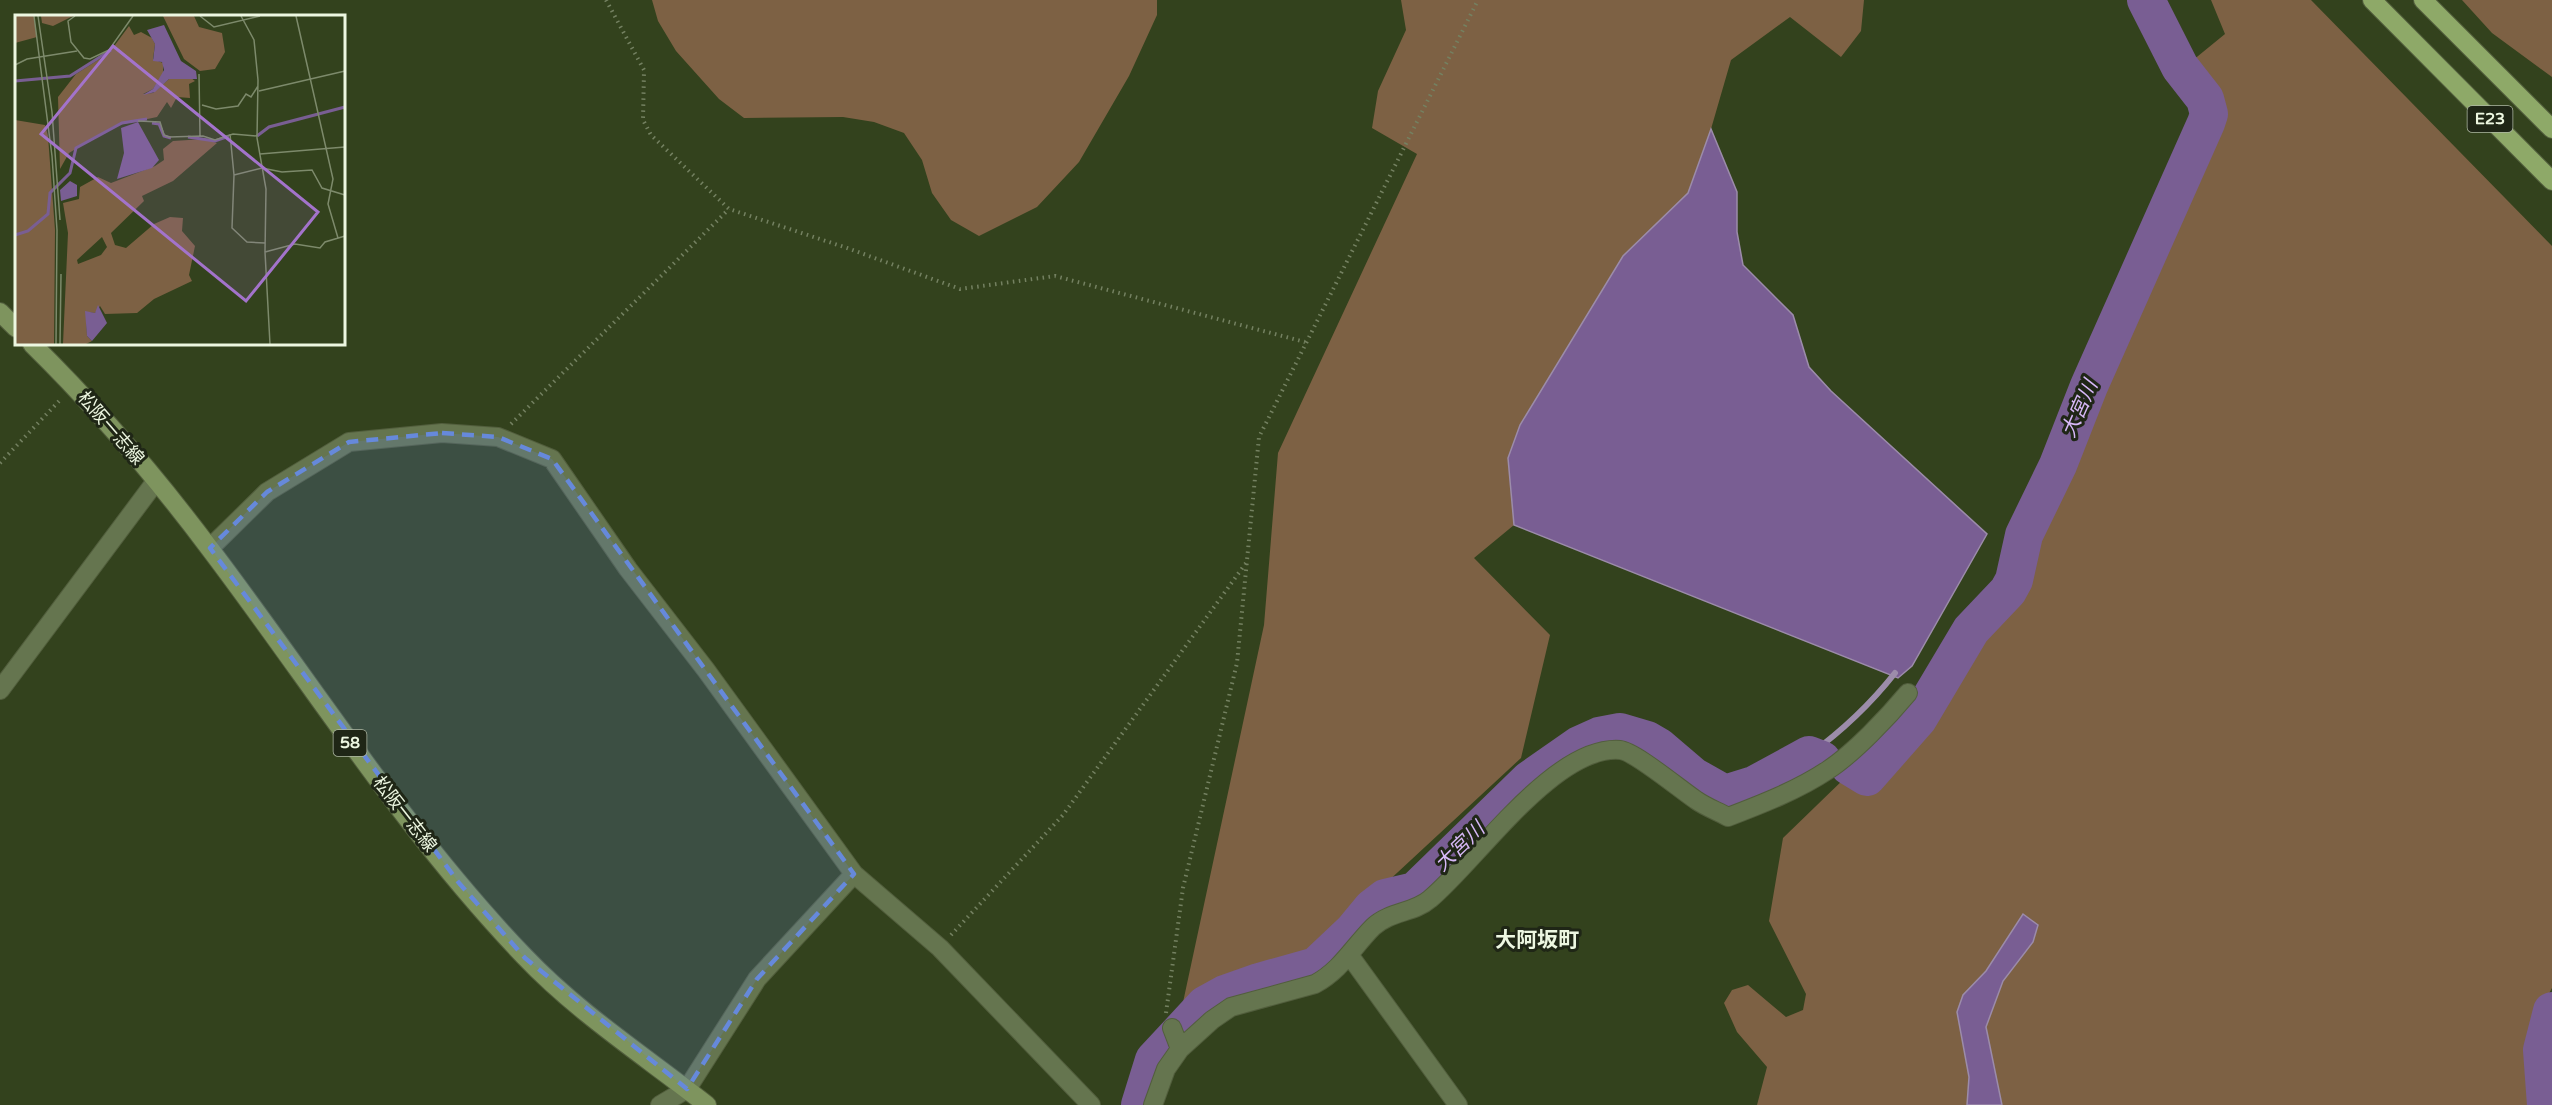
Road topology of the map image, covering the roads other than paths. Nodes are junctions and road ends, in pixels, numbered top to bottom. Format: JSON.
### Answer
{"nodes":[{"id":1,"x":2372,"y":0,"type":"edge"},
{"id":2,"x":2423,"y":0,"type":"edge"},
{"id":3,"x":2552,"y":129,"type":"edge"},
{"id":4,"x":2552,"y":181,"type":"edge"},
{"id":5,"x":0,"y":312,"type":"edge"},
{"id":6,"x":15,"y":327,"type":"edge"},
{"id":7,"x":33,"y":345,"type":"edge"},
{"id":8,"x":156,"y":481,"type":"junction"},
{"id":9,"x":210,"y":548,"type":"junction"},
{"id":10,"x":0,"y":690,"type":"edge"},
{"id":11,"x":1908,"y":693,"type":"dead end"},
{"id":12,"x":854,"y":874,"type":"junction"},
{"id":13,"x":1350,"y":956,"type":"junction"},
{"id":14,"x":1172,"y":1028,"type":"road end"},
{"id":15,"x":1180,"y":1048,"type":"junction"},
{"id":16,"x":687,"y":1089,"type":"junction"},
{"id":17,"x":660,"y":1105,"type":"edge"},
{"id":18,"x":707,"y":1105,"type":"edge"},
{"id":19,"x":1091,"y":1105,"type":"edge"},
{"id":20,"x":1153,"y":1105,"type":"edge"},
{"id":21,"x":1458,"y":1105,"type":"edge"}],
"edges":[{"from":1,"to":4,"type":"highway","number":"E23"},
{"from":2,"to":3,"type":"highway","number":"E23"},
{"from":5,"to":6,"type":"main road"},
{"from":7,"to":8,"type":"main road","name":"松阪一志線","number":"58"},
{"from":8,"to":9,"type":"main road","name":"松阪一志線","number":"58"},
{"from":8,"to":10,"type":"street"},
{"from":9,"to":12,"type":"street"},
{"from":9,"to":16,"type":"main road","name":"松阪一志線","number":"58"},
{"from":11,"to":13,"type":"street"},
{"from":12,"to":16,"type":"street"},
{"from":12,"to":19,"type":"street"},
{"from":13,"to":15,"type":"street"},
{"from":13,"to":21,"type":"street"},
{"from":14,"to":15,"type":"street"},
{"from":15,"to":20,"type":"street"},
{"from":16,"to":17,"type":"street"},
{"from":16,"to":18,"type":"main road","name":"松阪一志線","number":"58"}]}
